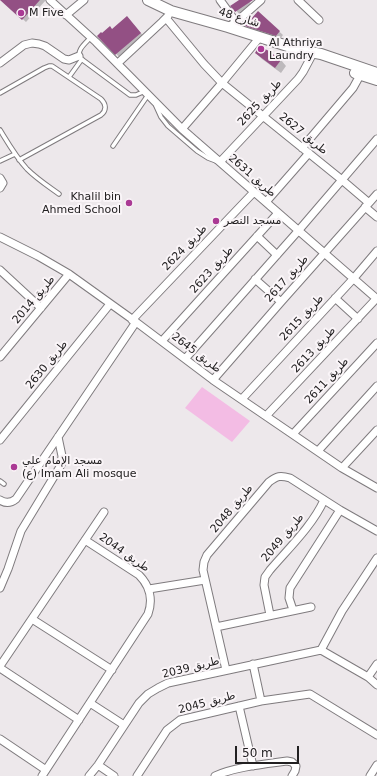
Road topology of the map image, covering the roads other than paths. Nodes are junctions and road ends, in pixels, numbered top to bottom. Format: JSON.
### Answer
{"nodes":[{"id":1,"x":50,"y":0,"type":"edge"},
{"id":2,"x":84,"y":0,"type":"edge"},
{"id":3,"x":148,"y":0,"type":"edge"},
{"id":4,"x":220,"y":0,"type":"edge"},
{"id":5,"x":261,"y":0,"type":"edge"},
{"id":6,"x":300,"y":1,"type":"edge"},
{"id":7,"x":169,"y":14,"type":"junction"},
{"id":8,"x":66,"y":15,"type":"junction"},
{"id":9,"x":319,"y":20,"type":"dead end"},
{"id":10,"x":232,"y":24,"type":"junction"},
{"id":11,"x":91,"y":37,"type":"junction"},
{"id":12,"x":260,"y":37,"type":"junction"},
{"id":13,"x":300,"y":50,"type":"junction"},
{"id":14,"x":311,"y":57,"type":"junction"},
{"id":15,"x":80,"y":58,"type":"junction"},
{"id":16,"x":0,"y":63,"type":"edge"},
{"id":17,"x":118,"y":63,"type":"junction"},
{"id":18,"x":377,"y":73,"type":"edge"},
{"id":19,"x":359,"y":74,"type":"junction"},
{"id":20,"x":69,"y":77,"type":"junction"},
{"id":21,"x":377,"y":80,"type":"edge"},
{"id":22,"x":222,"y":83,"type":"junction"},
{"id":23,"x":0,"y":93,"type":"edge"},
{"id":24,"x":146,"y":93,"type":"junction"},
{"id":25,"x":154,"y":101,"type":"junction"},
{"id":26,"x":263,"y":116,"type":"junction"},
{"id":27,"x":182,"y":129,"type":"junction"},
{"id":28,"x":0,"y":130,"type":"edge"},
{"id":29,"x":377,"y":139,"type":"edge"},
{"id":30,"x":113,"y":146,"type":"dead end"},
{"id":31,"x":302,"y":148,"type":"junction"},
{"id":32,"x":308,"y":153,"type":"junction"},
{"id":33,"x":15,"y":154,"type":"junction"},
{"id":34,"x":19,"y":160,"type":"junction"},
{"id":35,"x":0,"y":161,"type":"edge"},
{"id":36,"x":220,"y":162,"type":"junction"},
{"id":37,"x":0,"y":178,"type":"edge"},
{"id":38,"x":342,"y":180,"type":"junction"},
{"id":39,"x":0,"y":188,"type":"edge"},
{"id":40,"x":254,"y":192,"type":"junction"},
{"id":41,"x":59,"y":194,"type":"dead end"},
{"id":42,"x":377,"y":194,"type":"edge"},
{"id":43,"x":266,"y":202,"type":"junction"},
{"id":44,"x":367,"y":205,"type":"junction"},
{"id":45,"x":278,"y":213,"type":"junction"},
{"id":46,"x":377,"y":217,"type":"edge"},
{"id":47,"x":299,"y":230,"type":"junction"},
{"id":48,"x":257,"y":236,"type":"junction"},
{"id":49,"x":0,"y":237,"type":"edge"},
{"id":50,"x":377,"y":251,"type":"edge"},
{"id":51,"x":325,"y":253,"type":"junction"},
{"id":52,"x":277,"y":255,"type":"junction"},
{"id":53,"x":0,"y":270,"type":"edge"},
{"id":54,"x":69,"y":274,"type":"junction"},
{"id":55,"x":354,"y":278,"type":"junction"},
{"id":56,"x":255,"y":279,"type":"junction"},
{"id":57,"x":335,"y":298,"type":"junction"},
{"id":58,"x":377,"y":299,"type":"edge"},
{"id":59,"x":280,"y":302,"type":"junction"},
{"id":60,"x":110,"y":304,"type":"junction"},
{"id":61,"x":41,"y":308,"type":"junction"},
{"id":62,"x":358,"y":319,"type":"junction"},
{"id":63,"x":134,"y":321,"type":"junction"},
{"id":64,"x":162,"y":342,"type":"junction"},
{"id":65,"x":377,"y":343,"type":"edge"},
{"id":66,"x":0,"y":357,"type":"edge"},
{"id":67,"x":185,"y":358,"type":"junction"},
{"id":68,"x":213,"y":380,"type":"junction"},
{"id":69,"x":377,"y":386,"type":"edge"},
{"id":70,"x":242,"y":399,"type":"junction"},
{"id":71,"x":266,"y":416,"type":"junction"},
{"id":72,"x":377,"y":430,"type":"edge"},
{"id":73,"x":293,"y":434,"type":"junction"},
{"id":74,"x":58,"y":437,"type":"junction"},
{"id":75,"x":0,"y":440,"type":"edge"},
{"id":76,"x":318,"y":451,"type":"junction"},
{"id":77,"x":342,"y":468,"type":"junction"},
{"id":78,"x":0,"y":481,"type":"edge"},
{"id":79,"x":4,"y":484,"type":"dead end"},
{"id":80,"x":376,"y":486,"type":"edge"},
{"id":81,"x":0,"y":500,"type":"edge"},
{"id":82,"x":324,"y":500,"type":"junction"},
{"id":83,"x":340,"y":510,"type":"junction"},
{"id":84,"x":104,"y":512,"type":"dead end"},
{"id":85,"x":377,"y":532,"type":"edge"},
{"id":86,"x":85,"y":540,"type":"junction"},
{"id":87,"x":377,"y":558,"type":"edge"},
{"id":88,"x":205,"y":580,"type":"junction"},
{"id":89,"x":0,"y":588,"type":"edge"},
{"id":90,"x":149,"y":589,"type":"junction"},
{"id":91,"x":311,"y":607,"type":"dead end"},
{"id":92,"x":293,"y":610,"type":"junction"},
{"id":93,"x":270,"y":615,"type":"junction"},
{"id":94,"x":32,"y":618,"type":"junction"},
{"id":95,"x":216,"y":627,"type":"junction"},
{"id":96,"x":321,"y":650,"type":"junction"},
{"id":97,"x":253,"y":664,"type":"junction"},
{"id":98,"x":377,"y":664,"type":"edge"},
{"id":99,"x":0,"y":667,"type":"edge"},
{"id":100,"x":112,"y":670,"type":"junction"},
{"id":101,"x":226,"y":670,"type":"junction"},
{"id":102,"x":368,"y":677,"type":"junction"},
{"id":103,"x":377,"y":685,"type":"edge"},
{"id":104,"x":261,"y":701,"type":"junction"},
{"id":105,"x":90,"y":703,"type":"junction"},
{"id":106,"x":239,"y":706,"type":"junction"},
{"id":107,"x":78,"y":720,"type":"junction"},
{"id":108,"x":124,"y":726,"type":"junction"},
{"id":109,"x":377,"y":734,"type":"edge"},
{"id":110,"x":0,"y":739,"type":"edge"},
{"id":111,"x":98,"y":765,"type":"junction"},
{"id":112,"x":253,"y":766,"type":"junction"},
{"id":113,"x":377,"y":766,"type":"edge"},
{"id":114,"x":44,"y":773,"type":"edge"},
{"id":115,"x":89,"y":776,"type":"edge"},
{"id":116,"x":114,"y":776,"type":"edge"},
{"id":117,"x":137,"y":776,"type":"edge"},
{"id":118,"x":215,"y":776,"type":"edge"},
{"id":119,"x":292,"y":776,"type":"edge"},
{"id":120,"x":370,"y":776,"type":"edge"}],
"edges":[{"from":1,"to":8,"type":"street","name":"طريق 2631"},
{"from":2,"to":8,"type":"street"},
{"from":3,"to":7,"type":"street","name":"شارع 48"},
{"from":4,"to":10,"type":"street"},
{"from":5,"to":10,"type":"street"},
{"from":6,"to":9,"type":"street"},
{"from":7,"to":10,"type":"street","name":"شارع 48"},
{"from":7,"to":17,"type":"street"},
{"from":7,"to":22,"type":"street","name":"طريق 2627"},
{"from":8,"to":11,"type":"street","name":"طريق 2631"},
{"from":10,"to":12,"type":"street","name":"شارع 48"},
{"from":11,"to":15,"type":"lane"},
{"from":11,"to":17,"type":"street","name":"طريق 2631"},
{"from":12,"to":13,"type":"street","name":"شارع 48"},
{"from":12,"to":22,"type":"street"},
{"from":13,"to":14,"type":"street","name":"شارع 48"},
{"from":13,"to":18,"type":"street","name":"شارع 48"},
{"from":14,"to":19,"type":"street","name":"شارع 48"},
{"from":14,"to":26,"type":"street","name":"طريق 2625"},
{"from":15,"to":16,"type":"street"},
{"from":15,"to":20,"type":"lane"},
{"from":15,"to":24,"type":"lane"},
{"from":17,"to":24,"type":"street","name":"طريق 2631"},
{"from":19,"to":21,"type":"street","name":"شارع 48"},
{"from":19,"to":31,"type":"street"},
{"from":20,"to":23,"type":"lane"},
{"from":20,"to":34,"type":"lane"},
{"from":22,"to":26,"type":"street","name":"طريق 2627"},
{"from":22,"to":27,"type":"street"},
{"from":24,"to":25,"type":"street","name":"طريق 2631"},
{"from":24,"to":30,"type":"lane"},
{"from":25,"to":27,"type":"street","name":"طريق 2631"},
{"from":25,"to":36,"type":"lane"},
{"from":26,"to":31,"type":"street","name":"طريق 2627"},
{"from":26,"to":36,"type":"street","name":"طريق 2625"},
{"from":27,"to":36,"type":"street","name":"طريق 2631"},
{"from":28,"to":33,"type":"lane"},
{"from":29,"to":38,"type":"street"},
{"from":31,"to":32,"type":"street","name":"طريق 2627"},
{"from":32,"to":38,"type":"street","name":"طريق 2627"},
{"from":32,"to":43,"type":"street"},
{"from":33,"to":34,"type":"lane"},
{"from":33,"to":35,"type":"lane"},
{"from":34,"to":41,"type":"lane"},
{"from":36,"to":40,"type":"street","name":"طريق 2631"},
{"from":37,"to":39,"type":"street"},
{"from":38,"to":44,"type":"street","name":"طريق 2627"},
{"from":38,"to":47,"type":"street"},
{"from":40,"to":43,"type":"street","name":"طريق 2631"},
{"from":40,"to":63,"type":"street","name":"طريق 2624"},
{"from":42,"to":44,"type":"street","name":"طريق 2617"},
{"from":43,"to":45,"type":"street","name":"طريق 2631"},
{"from":44,"to":46,"type":"street","name":"طريق 2627"},
{"from":44,"to":51,"type":"street","name":"طريق 2617"},
{"from":45,"to":47,"type":"street","name":"طريق 2631"},
{"from":45,"to":48,"type":"street","name":"طريق 2623"},
{"from":47,"to":51,"type":"street","name":"طريق 2631"},
{"from":47,"to":52,"type":"street"},
{"from":48,"to":52,"type":"street"},
{"from":48,"to":64,"type":"street","name":"طريق 2623"},
{"from":49,"to":54,"type":"street","name":"طريق 2645"},
{"from":50,"to":55,"type":"street","name":"طريق 2615"},
{"from":51,"to":55,"type":"street","name":"طريق 2631"},
{"from":51,"to":59,"type":"street","name":"طريق 2617"},
{"from":52,"to":56,"type":"street"},
{"from":53,"to":61,"type":"street"},
{"from":54,"to":60,"type":"street","name":"طريق 2645"},
{"from":54,"to":61,"type":"street","name":"طريق 2014"},
{"from":55,"to":57,"type":"street","name":"طريق 2615"},
{"from":55,"to":58,"type":"street","name":"طريق 2631"},
{"from":56,"to":59,"type":"street"},
{"from":56,"to":67,"type":"street"},
{"from":57,"to":62,"type":"street"},
{"from":57,"to":70,"type":"street","name":"طريق 2615"},
{"from":58,"to":62,"type":"street","name":"طريق 2613"},
{"from":59,"to":68,"type":"street","name":"طريق 2617"},
{"from":60,"to":63,"type":"street","name":"طريق 2645"},
{"from":60,"to":75,"type":"street","name":"طريق 2630"},
{"from":61,"to":66,"type":"street","name":"طريق 2014"},
{"from":62,"to":71,"type":"street","name":"طريق 2613"},
{"from":63,"to":64,"type":"street","name":"طريق 2645"},
{"from":63,"to":74,"type":"street","name":"طريق 2624"},
{"from":64,"to":67,"type":"street","name":"طريق 2645"},
{"from":65,"to":73,"type":"street","name":"طريق 2611"},
{"from":67,"to":68,"type":"street","name":"طريق 2645"},
{"from":68,"to":70,"type":"street","name":"طريق 2645"},
{"from":69,"to":76,"type":"street"},
{"from":70,"to":71,"type":"street","name":"طريق 2645"},
{"from":71,"to":73,"type":"street","name":"طريق 2645"},
{"from":72,"to":77,"type":"street"},
{"from":73,"to":76,"type":"street","name":"طريق 2645"},
{"from":74,"to":81,"type":"street","name":"طريق 2624"},
{"from":74,"to":89,"type":"street"},
{"from":76,"to":77,"type":"street","name":"طريق 2645"},
{"from":77,"to":80,"type":"street","name":"طريق 2645"},
{"from":78,"to":79,"type":"lane"},
{"from":82,"to":83,"type":"street","name":"طريق 2048"},
{"from":82,"to":88,"type":"street","name":"طريق 2048"},
{"from":82,"to":93,"type":"street","name":"طريق 2049"},
{"from":83,"to":85,"type":"street","name":"طريق 2048"},
{"from":83,"to":92,"type":"street"},
{"from":84,"to":86,"type":"street","name":"طريق 2044"},
{"from":86,"to":90,"type":"street","name":"طريق 2044"},
{"from":86,"to":94,"type":"street","name":"طريق 2044"},
{"from":87,"to":96,"type":"street"},
{"from":88,"to":90,"type":"street"},
{"from":88,"to":95,"type":"street","name":"طريق 2048"},
{"from":90,"to":100,"type":"street","name":"طريق 2044"},
{"from":91,"to":92,"type":"street"},
{"from":92,"to":93,"type":"street"},
{"from":93,"to":95,"type":"street"},
{"from":94,"to":99,"type":"street","name":"طريق 2044"},
{"from":94,"to":100,"type":"street"},
{"from":95,"to":101,"type":"street","name":"طريق 2048"},
{"from":96,"to":97,"type":"street","name":"طريق 2039"},
{"from":96,"to":102,"type":"street"},
{"from":97,"to":101,"type":"street","name":"طريق 2039"},
{"from":97,"to":104,"type":"street"},
{"from":98,"to":102,"type":"street"},
{"from":99,"to":107,"type":"street","name":"طريق 2044"},
{"from":100,"to":105,"type":"street","name":"طريق 2044"},
{"from":101,"to":108,"type":"street","name":"طريق 2039"},
{"from":102,"to":103,"type":"street"},
{"from":104,"to":106,"type":"street","name":"طريق 2045"},
{"from":104,"to":109,"type":"street","name":"طريق 2045"},
{"from":105,"to":107,"type":"street","name":"طريق 2044"},
{"from":105,"to":108,"type":"street"},
{"from":106,"to":112,"type":"street"},
{"from":106,"to":117,"type":"street","name":"طريق 2045"},
{"from":107,"to":114,"type":"street","name":"طريق 2044"},
{"from":108,"to":111,"type":"street","name":"طريق 2039"},
{"from":110,"to":114,"type":"street","name":"طريق 2044"},
{"from":111,"to":115,"type":"street","name":"طريق 2039"},
{"from":111,"to":116,"type":"street"},
{"from":112,"to":118,"type":"street"},
{"from":112,"to":119,"type":"street"},
{"from":113,"to":120,"type":"street"}]}
